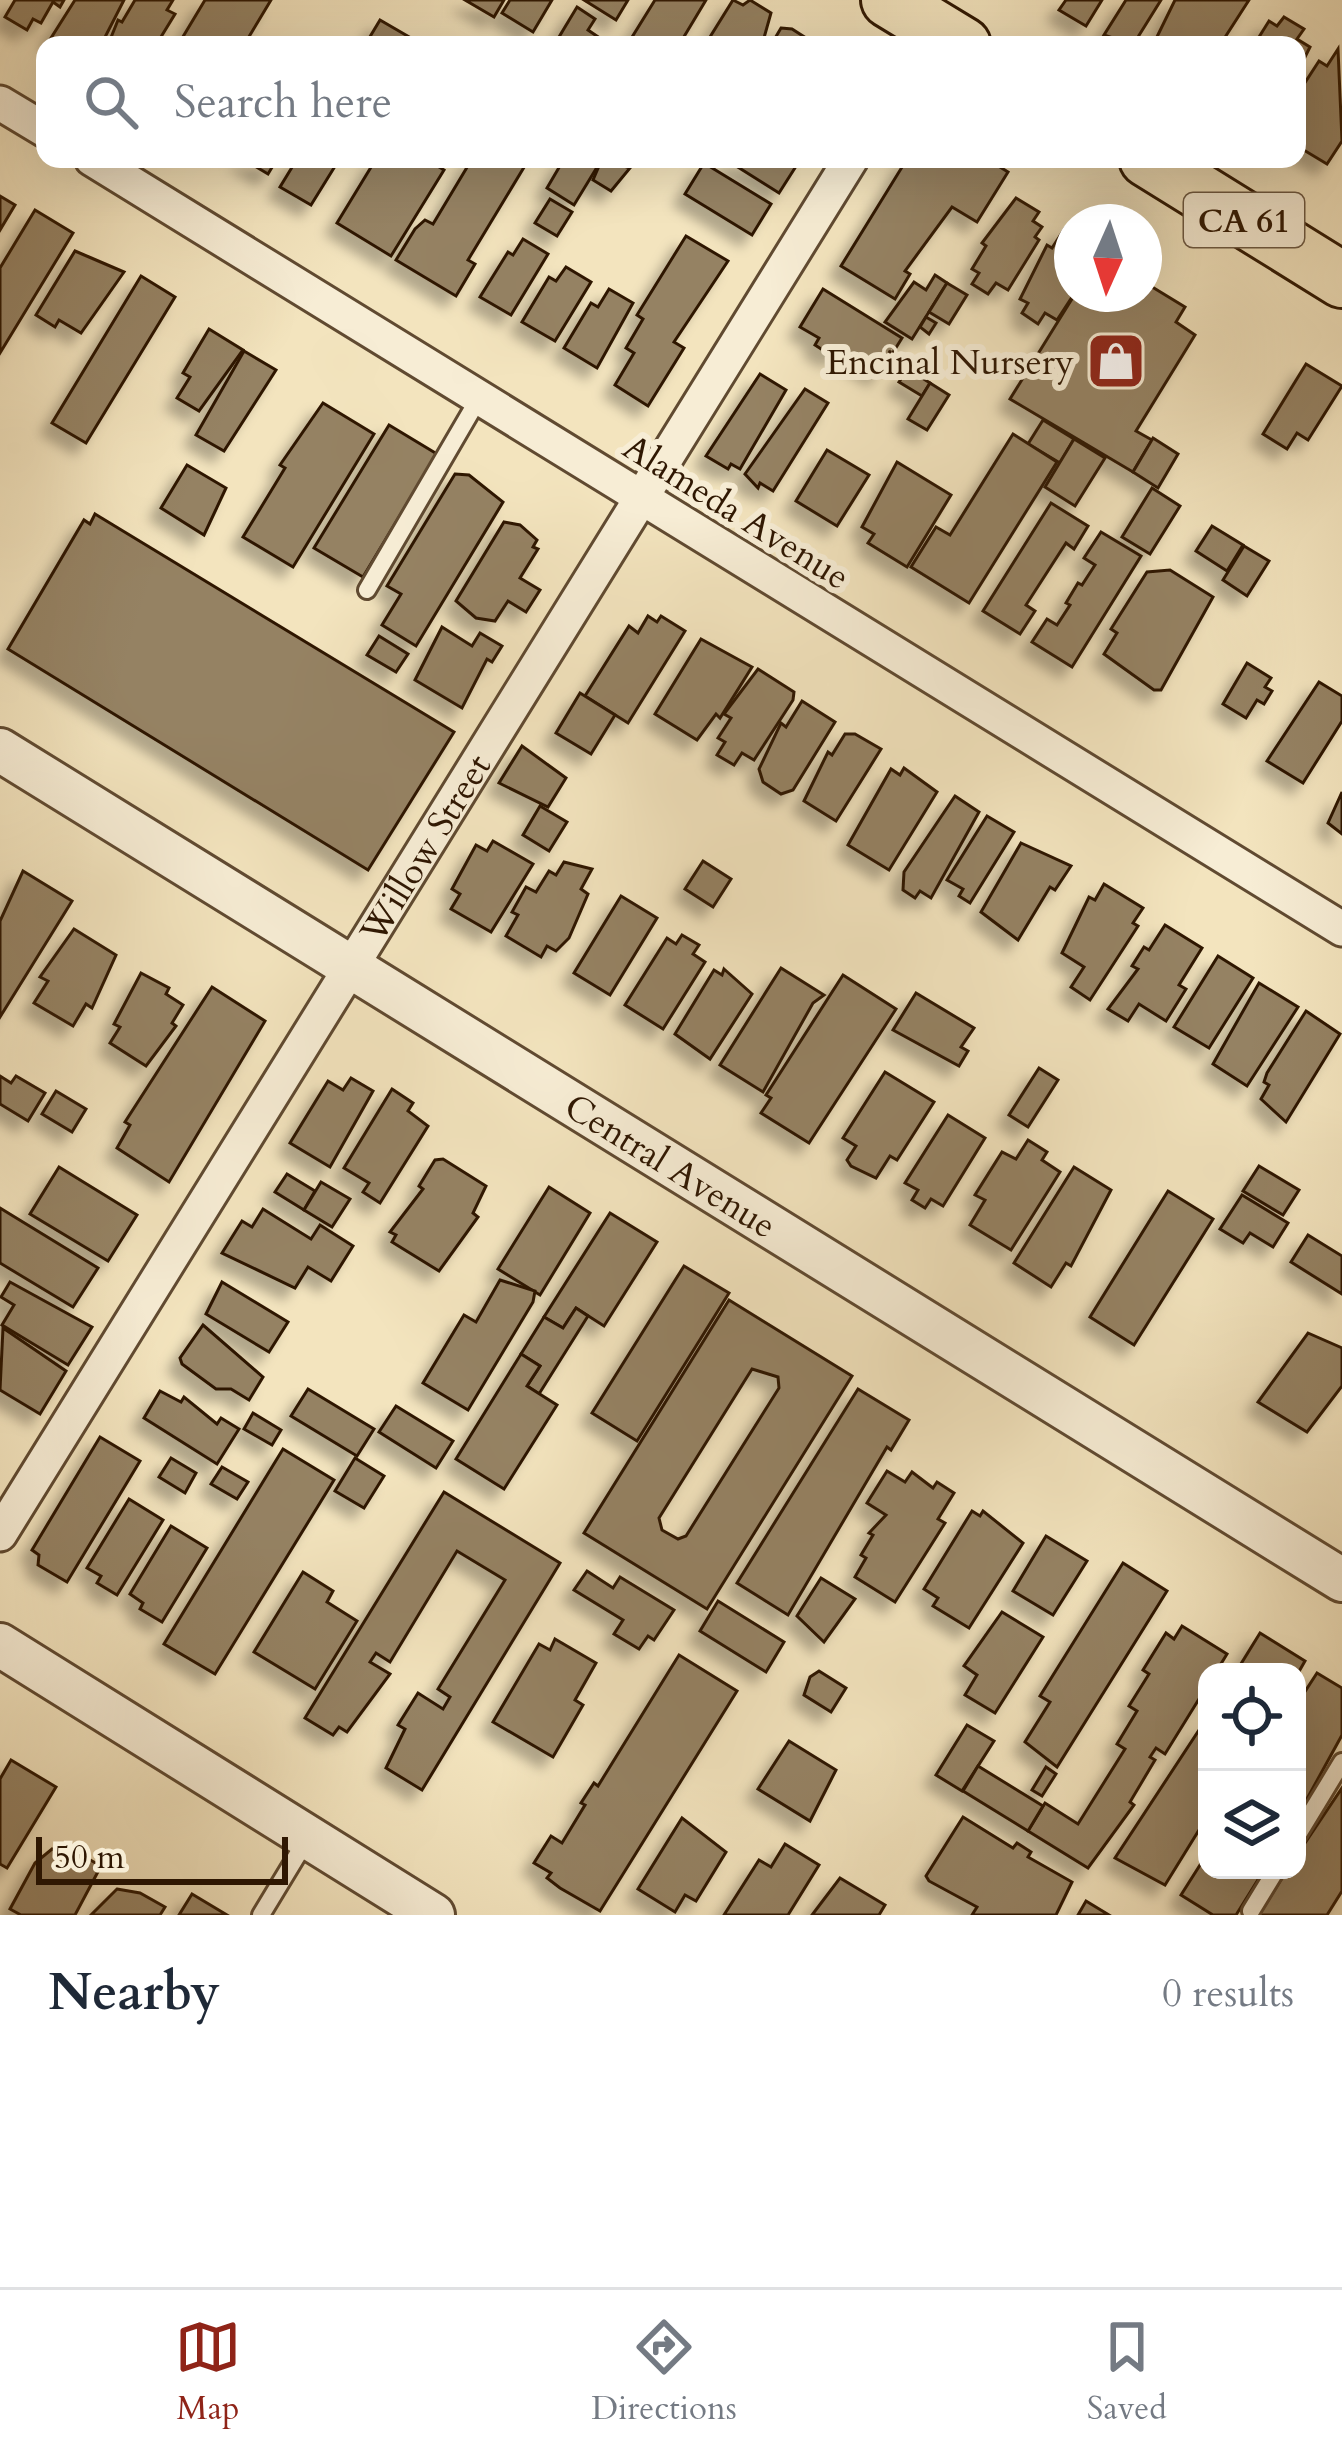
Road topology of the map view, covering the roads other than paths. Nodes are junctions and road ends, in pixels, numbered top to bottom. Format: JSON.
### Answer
{"nodes":[{"id":1,"x":0,"y":103,"type":"edge"},
{"id":2,"x":36,"y":125,"type":"edge"},
{"id":3,"x":107,"y":168,"type":"edge"},
{"id":4,"x":845,"y":168,"type":"edge"},
{"id":5,"x":1162,"y":168,"type":"edge"},
{"id":6,"x":1342,"y":280,"type":"edge"},
{"id":7,"x":479,"y":398,"type":"junction"},
{"id":8,"x":642,"y":499,"type":"junction"},
{"id":9,"x":367,"y":590,"type":"dead end"},
{"id":10,"x":0,"y":750,"type":"edge"},
{"id":11,"x":1342,"y":929,"type":"edge"},
{"id":12,"x":352,"y":968,"type":"junction"},
{"id":13,"x":0,"y":1534,"type":"edge"},
{"id":14,"x":1342,"y":1580,"type":"edge"},
{"id":15,"x":0,"y":1645,"type":"edge"},
{"id":16,"x":1342,"y":1762,"type":"edge"},
{"id":17,"x":1306,"y":1821,"type":"edge"},
{"id":18,"x":308,"y":1838,"type":"junction"},
{"id":19,"x":1271,"y":1879,"type":"edge"},
{"id":20,"x":1251,"y":1911,"type":"dead end"},
{"id":21,"x":261,"y":1915,"type":"edge"},
{"id":22,"x":433,"y":1915,"type":"edge"}],
"edges":[{"from":1,"to":2,"type":"street"},
{"from":3,"to":7,"type":"street","name":"Alameda Avenue"},
{"from":4,"to":8,"type":"street","name":"Willow Street"},
{"from":5,"to":6,"type":"main road","number":"CA 61"},
{"from":7,"to":8,"type":"street","name":"Alameda Avenue"},
{"from":7,"to":9,"type":"lane"},
{"from":8,"to":11,"type":"street","name":"Alameda Avenue"},
{"from":8,"to":12,"type":"street","name":"Willow Street"},
{"from":10,"to":12,"type":"street","name":"Central Avenue"},
{"from":12,"to":13,"type":"street","name":"Willow Street"},
{"from":12,"to":14,"type":"street","name":"Central Avenue"},
{"from":15,"to":18,"type":"street"},
{"from":16,"to":17,"type":"lane"},
{"from":18,"to":21,"type":"lane"},
{"from":18,"to":22,"type":"street"},
{"from":19,"to":20,"type":"lane"}]}
